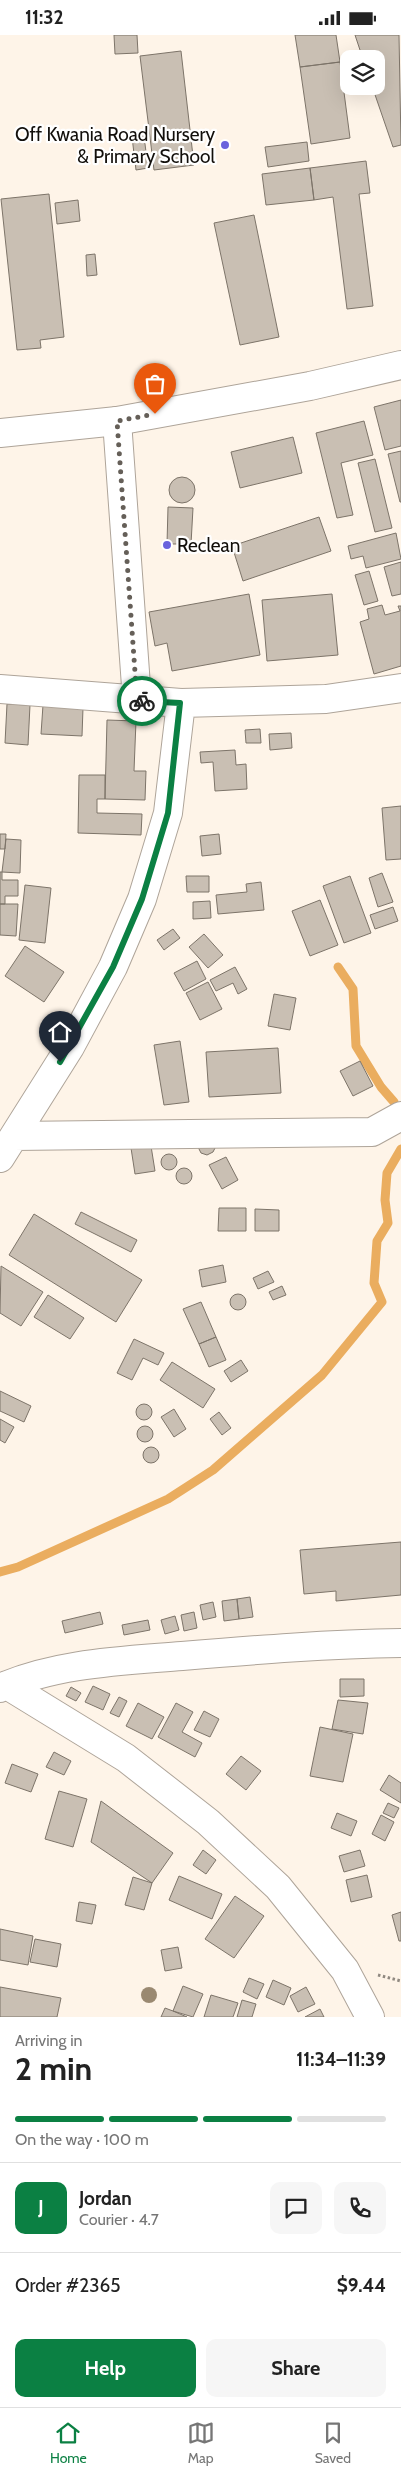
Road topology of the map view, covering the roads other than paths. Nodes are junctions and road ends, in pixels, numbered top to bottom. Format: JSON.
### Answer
{"nodes":[{"id":1,"x":401,"y":365,"type":"edge"},
{"id":2,"x":117,"y":421,"type":"junction"},
{"id":3,"x":0,"y":433,"type":"edge"},
{"id":4,"x":401,"y":688,"type":"edge"},
{"id":5,"x":0,"y":689,"type":"edge"},
{"id":6,"x":137,"y":700,"type":"junction"},
{"id":7,"x":180,"y":703,"type":"junction"},
{"id":8,"x":401,"y":1116,"type":"edge"},
{"id":9,"x":7,"y":1147,"type":"edge"},
{"id":10,"x":401,"y":1643,"type":"edge"},
{"id":11,"x":3,"y":1687,"type":"edge"},
{"id":12,"x":370,"y":2017,"type":"edge"}],
"edges":[{"from":1,"to":2,"type":"street"},
{"from":2,"to":3,"type":"street"},
{"from":2,"to":6,"type":"street"},
{"from":4,"to":7,"type":"street"},
{"from":5,"to":6,"type":"street"},
{"from":6,"to":7,"type":"street"},
{"from":7,"to":9,"type":"street"},
{"from":8,"to":9,"type":"street"},
{"from":10,"to":11,"type":"street"},
{"from":11,"to":12,"type":"street"}]}
